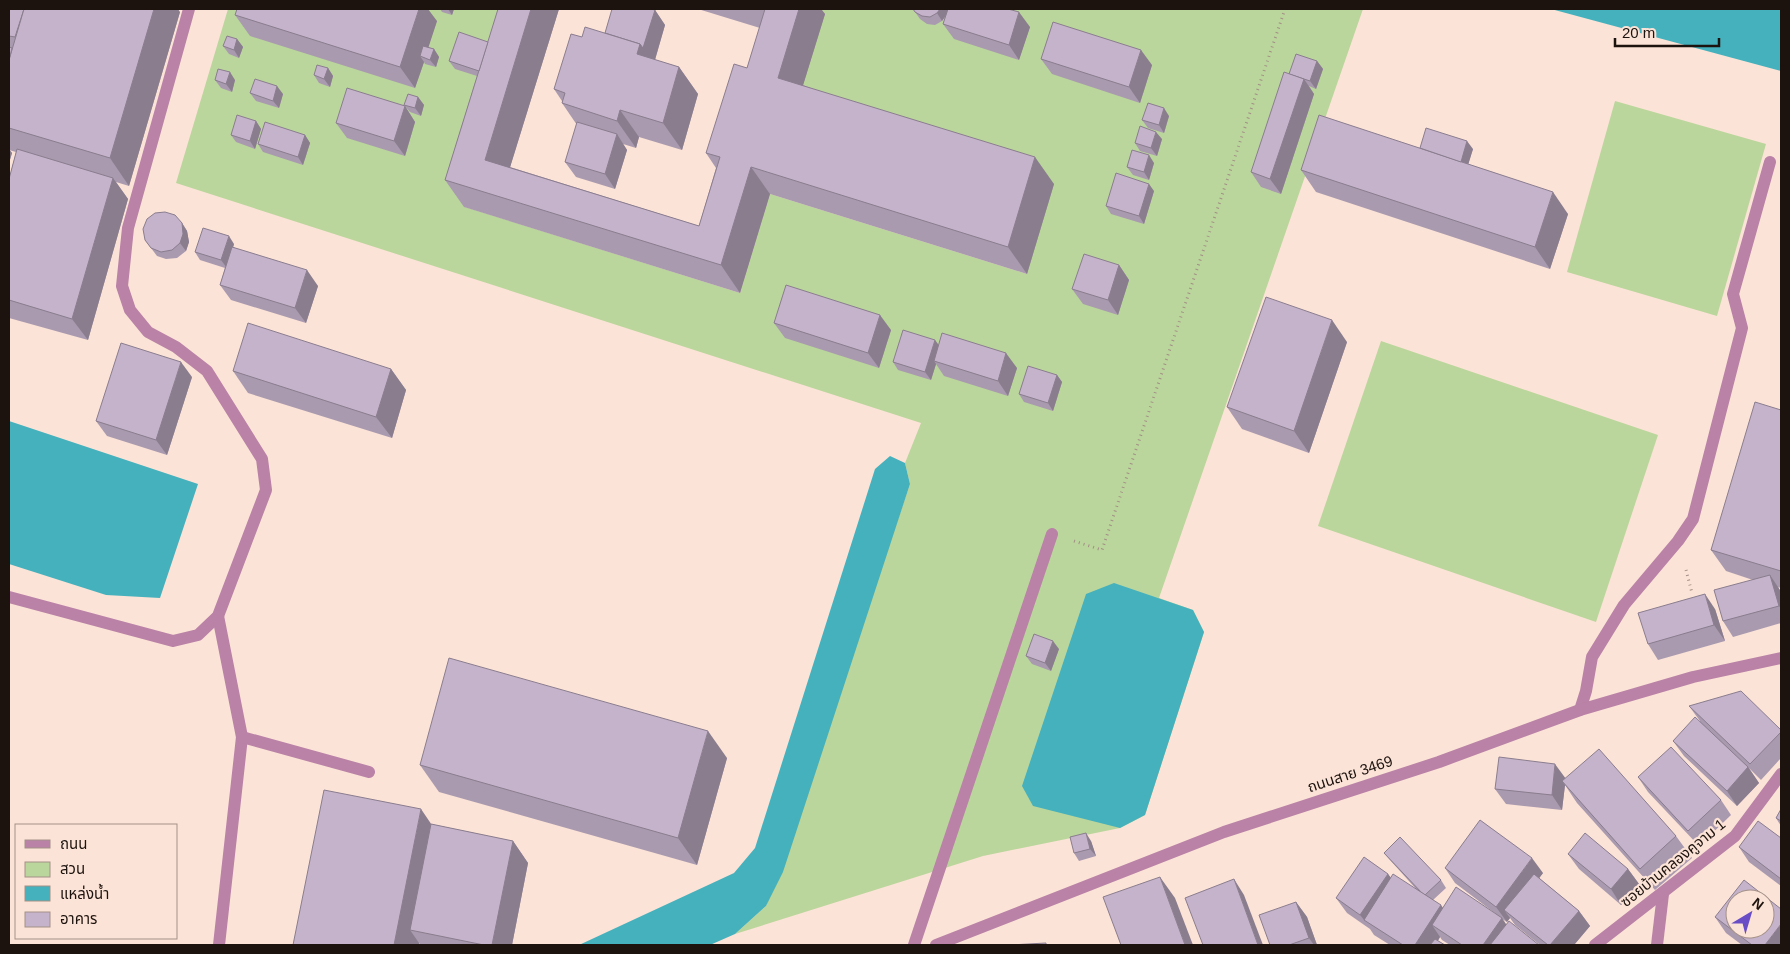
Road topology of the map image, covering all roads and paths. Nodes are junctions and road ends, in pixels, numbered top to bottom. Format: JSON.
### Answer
{"nodes":[{"id":1,"x":190,"y":9,"type":"edge"},
{"id":2,"x":1286,"y":9,"type":"edge"},
{"id":3,"x":1770,"y":162,"type":"dead end"},
{"id":4,"x":1052,"y":534,"type":"joint"},
{"id":5,"x":9,"y":597,"type":"edge"},
{"id":6,"x":218,"y":616,"type":"junction"},
{"id":7,"x":1781,"y":658,"type":"edge"},
{"id":8,"x":1580,"y":710,"type":"junction"},
{"id":9,"x":242,"y":737,"type":"junction"},
{"id":10,"x":369,"y":772,"type":"dead end"},
{"id":11,"x":1781,"y":774,"type":"edge"},
{"id":12,"x":1663,"y":894,"type":"junction"},
{"id":13,"x":219,"y":945,"type":"edge"},
{"id":14,"x":914,"y":945,"type":"edge"},
{"id":15,"x":936,"y":945,"type":"edge"},
{"id":16,"x":1595,"y":945,"type":"edge"},
{"id":17,"x":1657,"y":945,"type":"edge"}],
"edges":[{"from":1,"to":6,"type":"street"},
{"from":2,"to":4,"type":"path"},
{"from":3,"to":8,"type":"street"},
{"from":4,"to":14,"type":"street"},
{"from":5,"to":6,"type":"street"},
{"from":6,"to":9,"type":"street"},
{"from":7,"to":8,"type":"street","name":"ถนนสาย 3469"},
{"from":8,"to":15,"type":"street","name":"ถนนสาย 3469"},
{"from":9,"to":10,"type":"street"},
{"from":9,"to":13,"type":"street"},
{"from":11,"to":12,"type":"street","name":"ซอยบ้านคลองคูจาม 1"},
{"from":12,"to":16,"type":"street","name":"ซอยบ้านคลองคูจาม 1"},
{"from":12,"to":17,"type":"street"}]}
